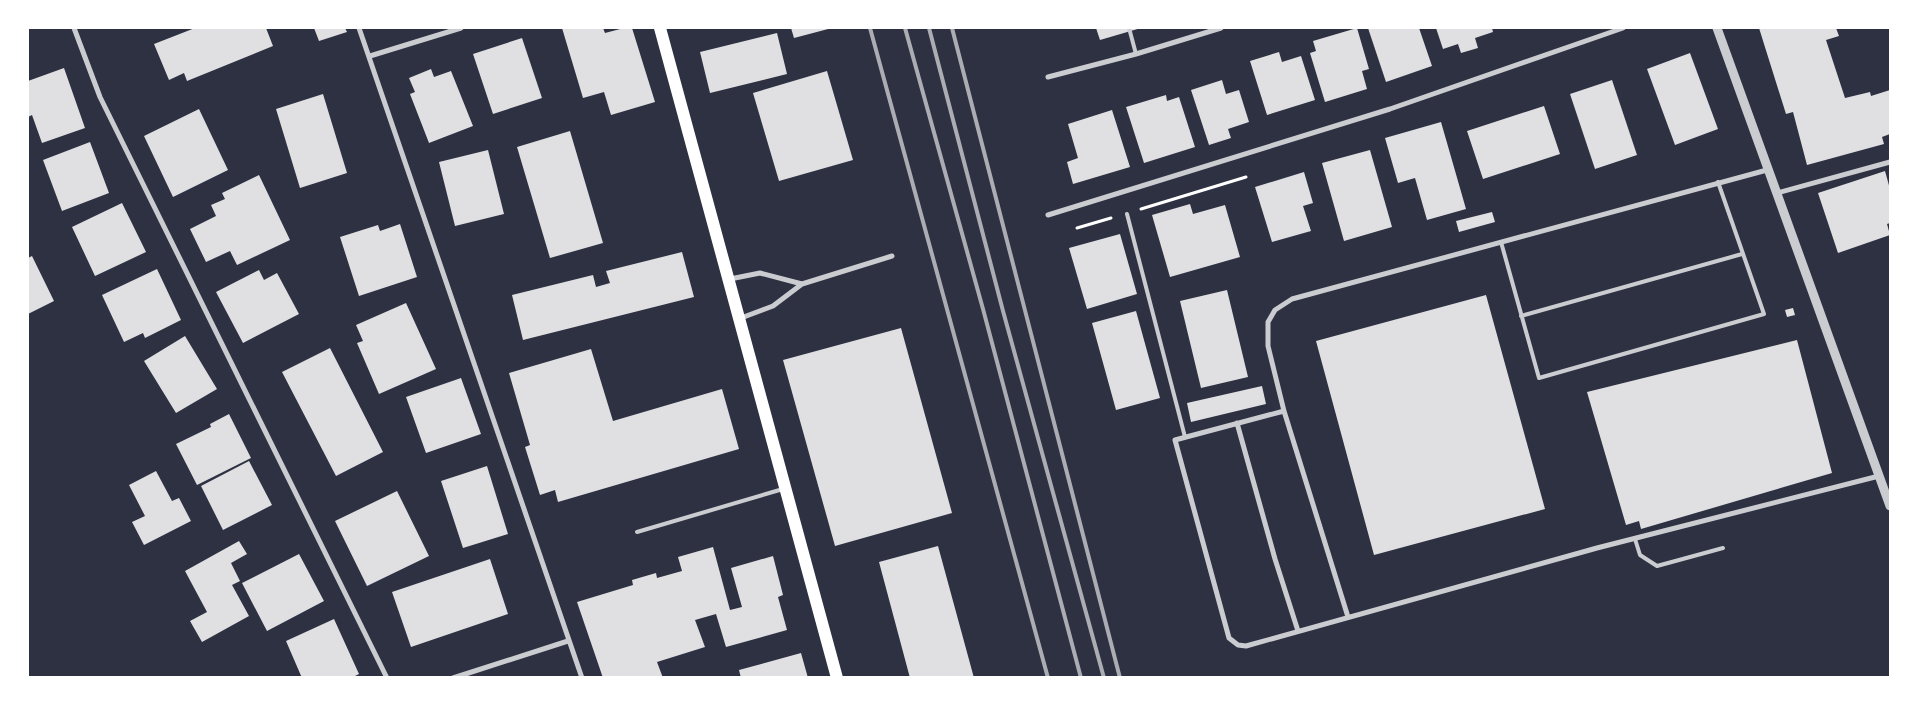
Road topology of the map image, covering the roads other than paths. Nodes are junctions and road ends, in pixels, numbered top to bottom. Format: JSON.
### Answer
{"nodes":[{"id":1,"x":74,"y":28,"type":"edge"},
{"id":2,"x":359,"y":28,"type":"edge"},
{"id":3,"x":461,"y":28,"type":"edge"},
{"id":4,"x":660,"y":28,"type":"edge"},
{"id":5,"x":1129,"y":28,"type":"edge"},
{"id":6,"x":1221,"y":28,"type":"edge"},
{"id":7,"x":1623,"y":28,"type":"edge"},
{"id":8,"x":1717,"y":28,"type":"edge"},
{"id":9,"x":1136,"y":54,"type":"junction"},
{"id":10,"x":370,"y":56,"type":"junction"},
{"id":11,"x":1048,"y":77,"type":"dead end"},
{"id":12,"x":1890,"y":162,"type":"edge"},
{"id":13,"x":1767,"y":170,"type":"junction"},
{"id":14,"x":1718,"y":182,"type":"junction"},
{"id":15,"x":1777,"y":194,"type":"junction"},
{"id":16,"x":1127,"y":214,"type":"road end"},
{"id":17,"x":1048,"y":215,"type":"dead end"},
{"id":18,"x":1500,"y":242,"type":"junction"},
{"id":19,"x":1742,"y":254,"type":"junction"},
{"id":20,"x":892,"y":256,"type":"dead end"},
{"id":21,"x":728,"y":279,"type":"junction"},
{"id":22,"x":802,"y":284,"type":"junction"},
{"id":23,"x":1522,"y":316,"type":"junction"},
{"id":24,"x":738,"y":319,"type":"junction"},
{"id":25,"x":1284,"y":411,"type":"junction"},
{"id":26,"x":1237,"y":423,"type":"junction"},
{"id":27,"x":1185,"y":438,"type":"junction"},
{"id":28,"x":1879,"y":476,"type":"junction"},
{"id":29,"x":785,"y":488,"type":"junction"},
{"id":30,"x":1890,"y":506,"type":"edge"},
{"id":31,"x":637,"y":532,"type":"dead end"},
{"id":32,"x":1635,"y":539,"type":"junction"},
{"id":33,"x":1723,"y":548,"type":"dead end"},
{"id":34,"x":1348,"y":617,"type":"junction"},
{"id":35,"x":1298,"y":631,"type":"junction"},
{"id":36,"x":568,"y":641,"type":"junction"},
{"id":37,"x":387,"y":678,"type":"edge"},
{"id":38,"x":453,"y":678,"type":"edge"},
{"id":39,"x":582,"y":678,"type":"edge"},
{"id":40,"x":837,"y":678,"type":"edge"}],
"edges":[{"from":1,"to":37,"type":"street"},
{"from":2,"to":10,"type":"street"},
{"from":3,"to":10,"type":"street"},
{"from":4,"to":21,"type":"main road"},
{"from":5,"to":9,"type":"lane"},
{"from":6,"to":9,"type":"street"},
{"from":7,"to":17,"type":"street"},
{"from":8,"to":13,"type":"street"},
{"from":9,"to":11,"type":"street"},
{"from":10,"to":36,"type":"street"},
{"from":12,"to":15,"type":"street"},
{"from":13,"to":14,"type":"street"},
{"from":13,"to":15,"type":"street"},
{"from":14,"to":18,"type":"street"},
{"from":14,"to":19,"type":"lane"},
{"from":15,"to":28,"type":"street"},
{"from":16,"to":27,"type":"lane"},
{"from":18,"to":23,"type":"lane"},
{"from":18,"to":25,"type":"street"},
{"from":19,"to":23,"type":"lane"},
{"from":19,"to":23,"type":"lane"},
{"from":20,"to":22,"type":"street"},
{"from":21,"to":22,"type":"street"},
{"from":21,"to":24,"type":"main road"},
{"from":22,"to":24,"type":"street"},
{"from":24,"to":29,"type":"main road"},
{"from":25,"to":26,"type":"street"},
{"from":25,"to":34,"type":"street"},
{"from":26,"to":27,"type":"street"},
{"from":26,"to":35,"type":"street"},
{"from":27,"to":35,"type":"street"},
{"from":28,"to":30,"type":"street"},
{"from":28,"to":32,"type":"street"},
{"from":29,"to":31,"type":"lane"},
{"from":29,"to":40,"type":"main road"},
{"from":32,"to":33,"type":"lane"},
{"from":32,"to":34,"type":"street"},
{"from":34,"to":35,"type":"street"},
{"from":36,"to":38,"type":"street"},
{"from":36,"to":39,"type":"street"}]}
